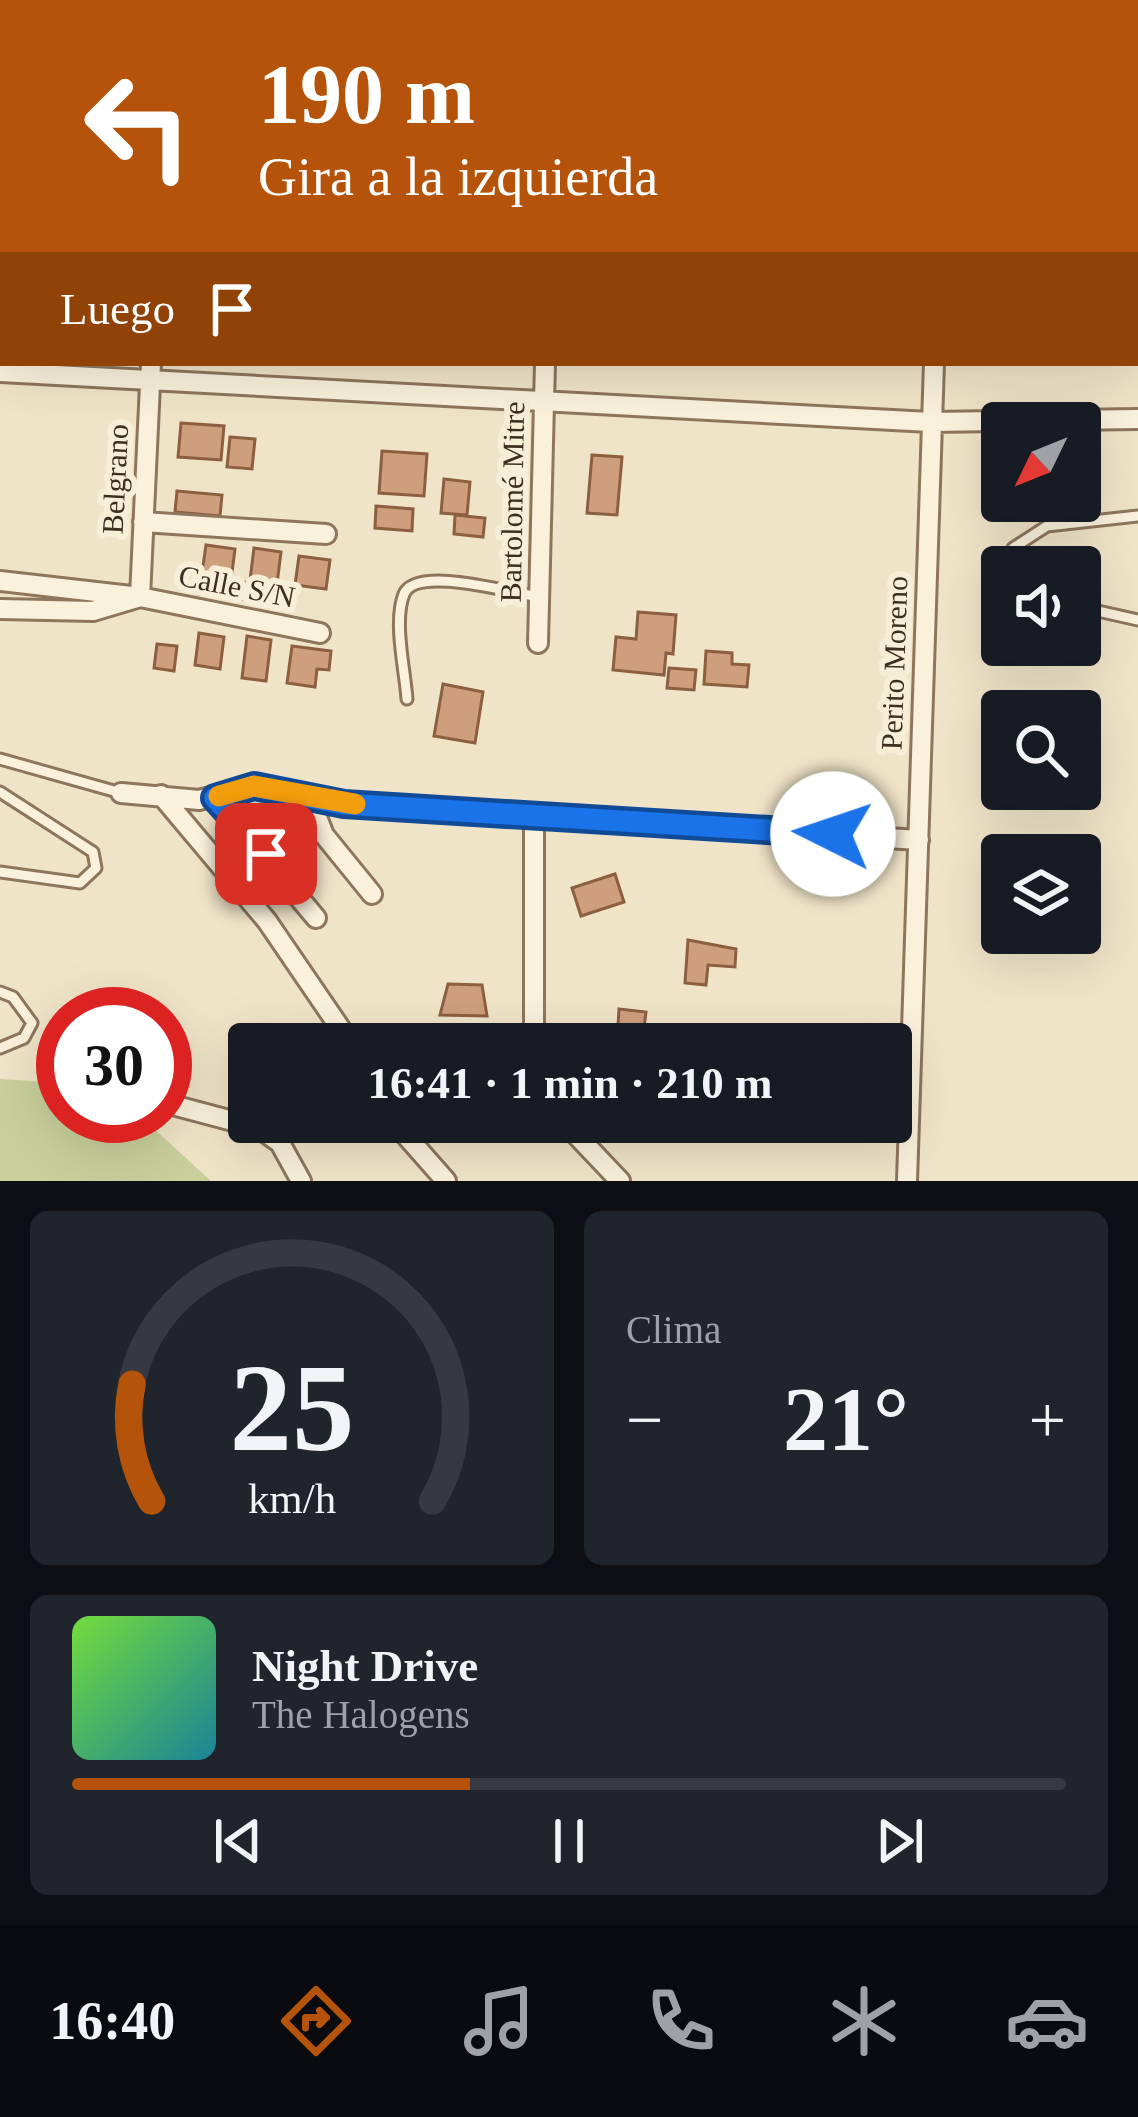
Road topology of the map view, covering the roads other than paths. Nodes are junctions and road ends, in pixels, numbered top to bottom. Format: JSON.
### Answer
{"nodes":[{"id":1,"x":545,"y":366,"type":"edge"},
{"id":2,"x":934,"y":366,"type":"edge"},
{"id":3,"x":0,"y":372,"type":"edge"},
{"id":4,"x":151,"y":372,"type":"edge"},
{"id":5,"x":544,"y":404,"type":"junction"},
{"id":6,"x":1138,"y":419,"type":"edge"},
{"id":7,"x":930,"y":422,"type":"junction"},
{"id":8,"x":1138,"y":516,"type":"edge"},
{"id":9,"x":143,"y":522,"type":"junction"},
{"id":10,"x":326,"y":534,"type":"dead end"},
{"id":11,"x":1015,"y":546,"type":"edge"},
{"id":12,"x":0,"y":581,"type":"edge"},
{"id":13,"x":140,"y":597,"type":"junction"},
{"id":14,"x":539,"y":597,"type":"junction"},
{"id":15,"x":0,"y":609,"type":"edge"},
{"id":16,"x":1101,"y":612,"type":"edge"},
{"id":17,"x":1138,"y":620,"type":"edge"},
{"id":18,"x":320,"y":634,"type":"dead end"},
{"id":19,"x":538,"y":643,"type":"dead end"},
{"id":20,"x":407,"y":699,"type":"dead end"},
{"id":21,"x":0,"y":759,"type":"edge"},
{"id":22,"x":0,"y":792,"type":"edge"},
{"id":23,"x":121,"y":793,"type":"joint"},
{"id":24,"x":161,"y":795,"type":"junction"},
{"id":25,"x":309,"y":797,"type":"junction"},
{"id":26,"x":215,"y":798,"type":"junction"},
{"id":27,"x":534,"y":813,"type":"junction"},
{"id":28,"x":919,"y":840,"type":"junction"},
{"id":29,"x":0,"y":872,"type":"edge"},
{"id":30,"x":372,"y":894,"type":"dead end"},
{"id":31,"x":316,"y":917,"type":"dead end"},
{"id":32,"x":0,"y":992,"type":"edge"},
{"id":33,"x":337,"y":1023,"type":"edge"},
{"id":34,"x":534,"y":1023,"type":"edge"},
{"id":35,"x":0,"y":1048,"type":"edge"},
{"id":36,"x":192,"y":1110,"type":"edge"},
{"id":37,"x":413,"y":1143,"type":"edge"},
{"id":38,"x":584,"y":1143,"type":"edge"},
{"id":39,"x":301,"y":1181,"type":"edge"},
{"id":40,"x":446,"y":1181,"type":"edge"},
{"id":41,"x":620,"y":1181,"type":"edge"},
{"id":42,"x":907,"y":1181,"type":"edge"}],
"edges":[{"from":1,"to":5,"type":"street","name":"Bartolomé Mitre"},
{"from":2,"to":7,"type":"street","name":"Perito Moreno"},
{"from":3,"to":4,"type":"street"},
{"from":4,"to":5,"type":"street"},
{"from":4,"to":9,"type":"street","name":"Belgrano"},
{"from":5,"to":7,"type":"street"},
{"from":5,"to":14,"type":"street","name":"Bartolomé Mitre"},
{"from":6,"to":7,"type":"street"},
{"from":7,"to":28,"type":"street","name":"Perito Moreno"},
{"from":8,"to":11,"type":"lane"},
{"from":9,"to":10,"type":"street"},
{"from":9,"to":13,"type":"street","name":"Belgrano"},
{"from":12,"to":13,"type":"street"},
{"from":13,"to":15,"type":"street","name":"Calle S/N"},
{"from":13,"to":18,"type":"street","name":"Calle S/N"},
{"from":14,"to":19,"type":"street","name":"Bartolomé Mitre"},
{"from":14,"to":20,"type":"lane"},
{"from":16,"to":17,"type":"lane"},
{"from":21,"to":23,"type":"lane"},
{"from":22,"to":29,"type":"lane"},
{"from":23,"to":24,"type":"street"},
{"from":24,"to":26,"type":"street"},
{"from":24,"to":33,"type":"street"},
{"from":25,"to":26,"type":"street"},
{"from":25,"to":27,"type":"street"},
{"from":25,"to":30,"type":"street"},
{"from":26,"to":31,"type":"street"},
{"from":27,"to":28,"type":"street"},
{"from":27,"to":34,"type":"street"},
{"from":28,"to":42,"type":"street","name":"Perito Moreno"},
{"from":32,"to":35,"type":"lane"},
{"from":36,"to":39,"type":"street"},
{"from":37,"to":40,"type":"street"},
{"from":38,"to":41,"type":"street"}]}
